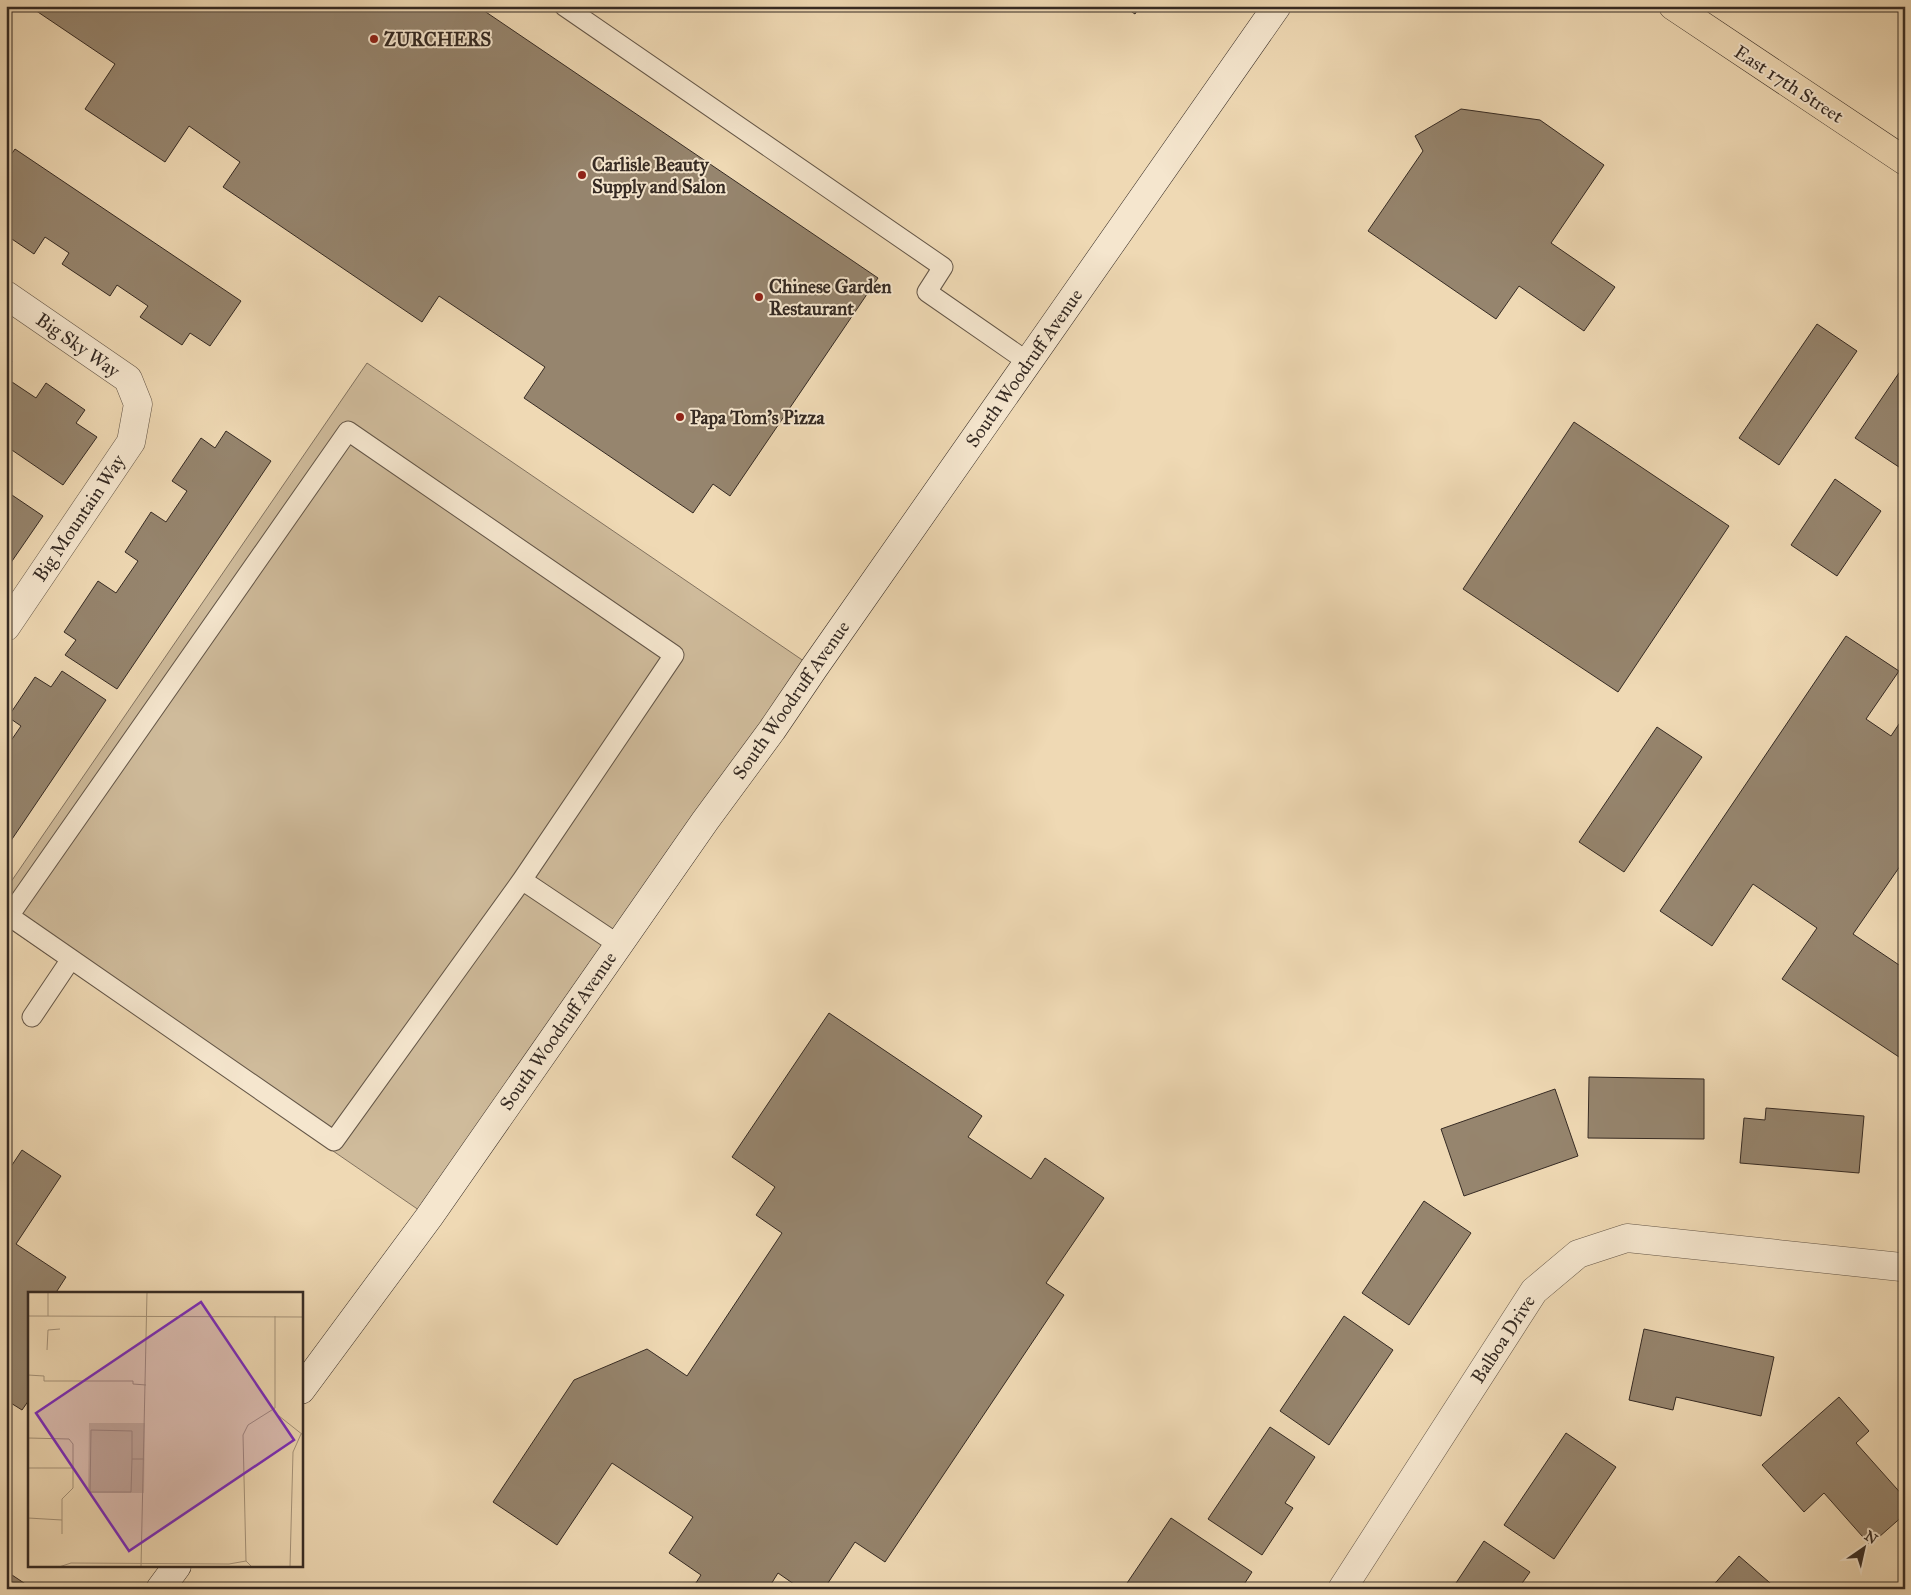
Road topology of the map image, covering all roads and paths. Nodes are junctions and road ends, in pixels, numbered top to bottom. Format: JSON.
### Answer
{"nodes":[{"id":1,"x":564,"y":6,"type":"edge"},
{"id":2,"x":1277,"y":6,"type":"edge"},
{"id":3,"x":1673,"y":6,"type":"edge"},
{"id":4,"x":1905,"y":161,"type":"edge"},
{"id":5,"x":6,"y":295,"type":"edge"},
{"id":6,"x":1028,"y":362,"type":"junction"},
{"id":7,"x":138,"y":404,"type":"joint"},
{"id":8,"x":6,"y":627,"type":"edge"},
{"id":9,"x":522,"y":880,"type":"junction"},
{"id":10,"x":619,"y":945,"type":"junction"},
{"id":11,"x":71,"y":959,"type":"junction"},
{"id":12,"x":32,"y":1017,"type":"dead end"},
{"id":13,"x":1904,"y":1270,"type":"edge"},
{"id":14,"x":302,"y":1389,"type":"edge"},
{"id":15,"x":176,"y":1568,"type":"edge"},
{"id":16,"x":160,"y":1589,"type":"edge"},
{"id":17,"x":1342,"y":1589,"type":"edge"}],
"edges":[{"from":1,"to":6,"type":"lane"},
{"from":2,"to":6,"type":"main road","name":"South Woodruff Avenue"},
{"from":3,"to":4,"type":"main road","name":"East 17th Street"},
{"from":5,"to":7,"type":"main road","name":"Big Sky Way"},
{"from":6,"to":10,"type":"main road","name":"South Woodruff Avenue"},
{"from":7,"to":8,"type":"main road","name":"Big Mountain Way"},
{"from":9,"to":10,"type":"lane"},
{"from":9,"to":11,"type":"lane"},
{"from":9,"to":11,"type":"lane"},
{"from":10,"to":14,"type":"main road","name":"South Woodruff Avenue"},
{"from":11,"to":12,"type":"lane"},
{"from":13,"to":17,"type":"main road","name":"Balboa Drive"},
{"from":15,"to":16,"type":"main road"}]}
